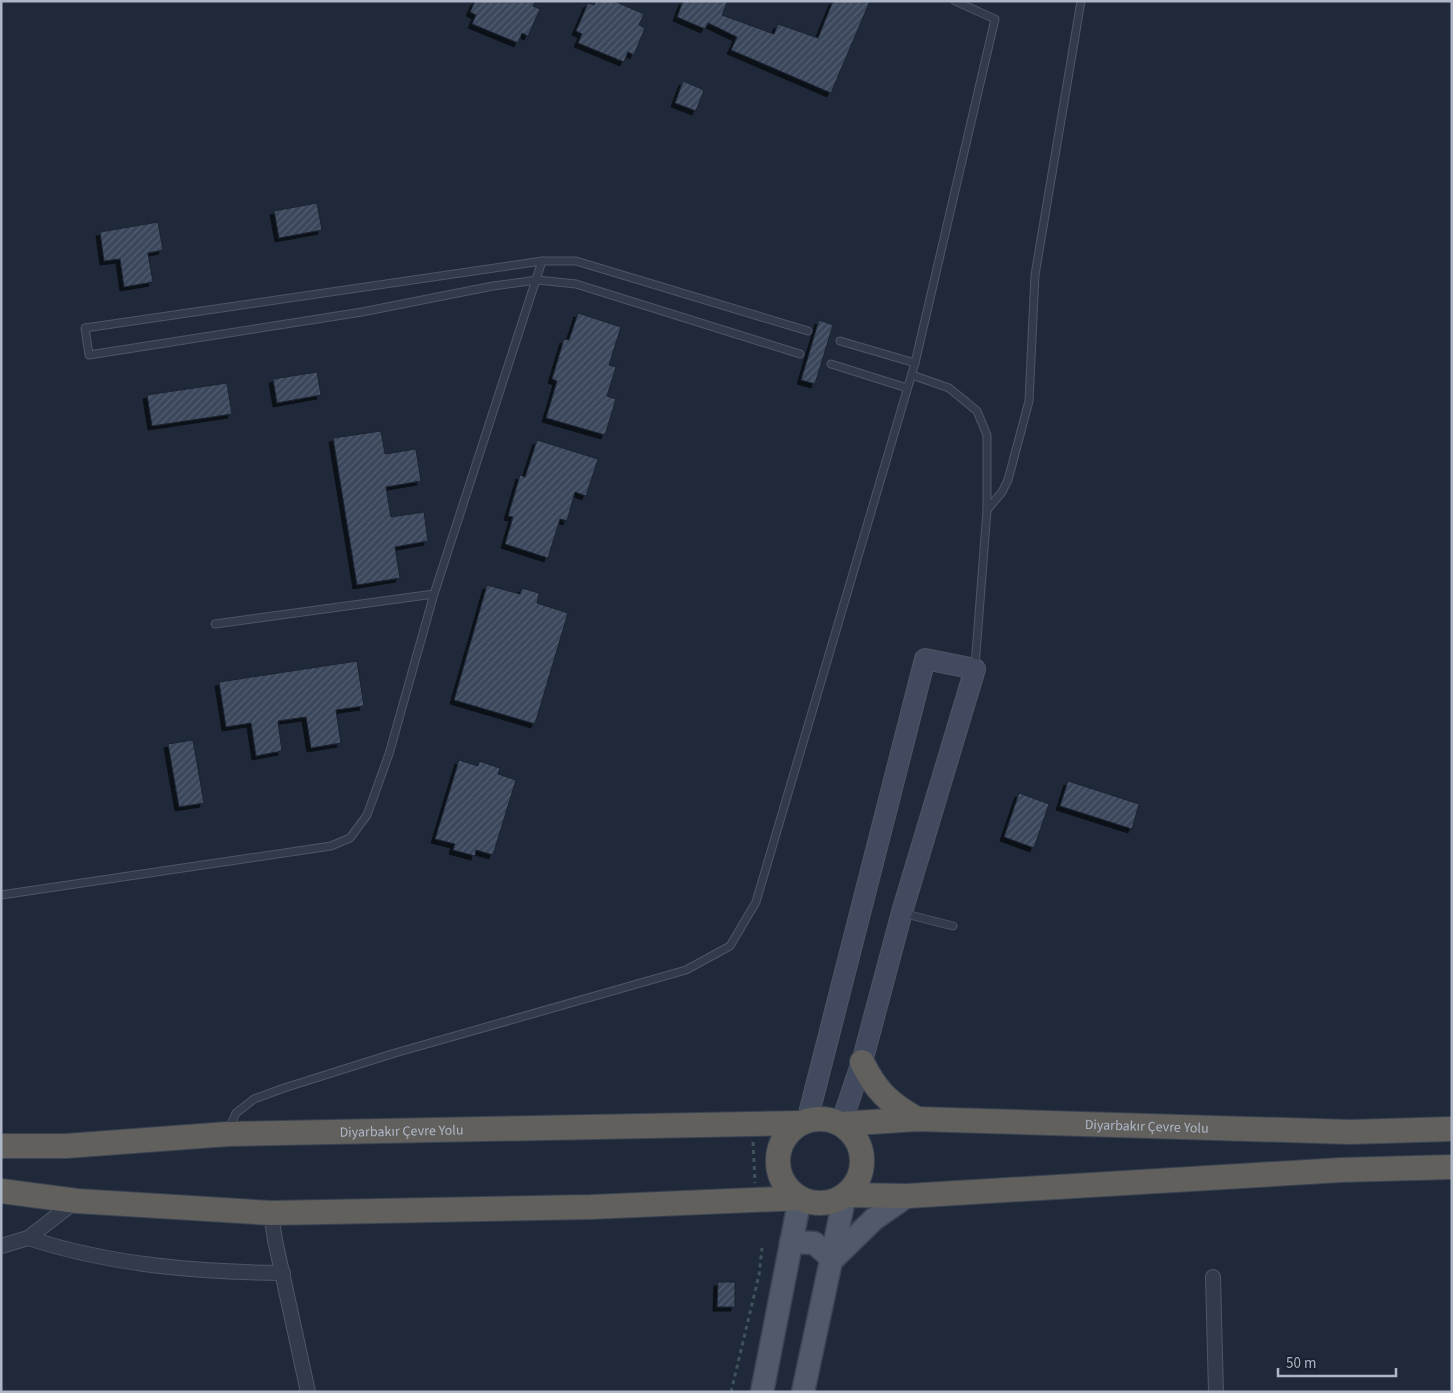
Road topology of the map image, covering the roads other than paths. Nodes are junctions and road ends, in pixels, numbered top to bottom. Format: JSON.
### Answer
{"nodes":[{"id":1,"x":955,"y":1,"type":"edge"},
{"id":2,"x":1081,"y":1,"type":"edge"},
{"id":3,"x":542,"y":261,"type":"junction"},
{"id":4,"x":537,"y":280,"type":"junction"},
{"id":5,"x":808,"y":331,"type":"dead end"},
{"id":6,"x":840,"y":341,"type":"dead end"},
{"id":7,"x":800,"y":354,"type":"dead end"},
{"id":8,"x":831,"y":364,"type":"dead end"},
{"id":9,"x":915,"y":364,"type":"junction"},
{"id":10,"x":912,"y":375,"type":"junction"},
{"id":11,"x":907,"y":388,"type":"junction"},
{"id":12,"x":987,"y":510,"type":"junction"},
{"id":13,"x":434,"y":594,"type":"junction"},
{"id":14,"x":215,"y":624,"type":"dead end"},
{"id":15,"x":975,"y":669,"type":"junction"},
{"id":16,"x":1,"y":895,"type":"edge"},
{"id":17,"x":902,"y":912,"type":"junction"},
{"id":18,"x":953,"y":926,"type":"dead end"},
{"id":19,"x":862,"y":1062,"type":"junction"},
{"id":20,"x":917,"y":1119,"type":"junction"},
{"id":21,"x":804,"y":1122,"type":"junction"},
{"id":22,"x":841,"y":1124,"type":"junction"},
{"id":23,"x":1452,"y":1129,"type":"edge"},
{"id":24,"x":228,"y":1134,"type":"junction"},
{"id":25,"x":1,"y":1146,"type":"edge"},
{"id":26,"x":1452,"y":1167,"type":"edge"},
{"id":27,"x":1,"y":1191,"type":"edge"},
{"id":28,"x":845,"y":1195,"type":"junction"},
{"id":29,"x":907,"y":1196,"type":"junction"},
{"id":30,"x":800,"y":1198,"type":"junction"},
{"id":31,"x":76,"y":1201,"type":"junction"},
{"id":32,"x":271,"y":1213,"type":"junction"},
{"id":33,"x":28,"y":1238,"type":"junction"},
{"id":34,"x":791,"y":1242,"type":"junction"},
{"id":35,"x":1,"y":1246,"type":"edge"},
{"id":36,"x":833,"y":1259,"type":"junction"},
{"id":37,"x":283,"y":1273,"type":"junction"},
{"id":38,"x":1213,"y":1278,"type":"dead end"},
{"id":39,"x":308,"y":1392,"type":"edge"},
{"id":40,"x":762,"y":1392,"type":"edge"},
{"id":41,"x":802,"y":1392,"type":"edge"},
{"id":42,"x":1216,"y":1392,"type":"edge"}],
"edges":[{"from":1,"to":9,"type":"lane"},
{"from":2,"to":12,"type":"lane"},
{"from":3,"to":4,"type":"lane"},
{"from":3,"to":4,"type":"lane"},
{"from":3,"to":5,"type":"lane"},
{"from":4,"to":7,"type":"lane"},
{"from":4,"to":13,"type":"lane"},
{"from":6,"to":9,"type":"lane"},
{"from":8,"to":11,"type":"lane"},
{"from":9,"to":10,"type":"lane"},
{"from":10,"to":11,"type":"lane"},
{"from":10,"to":12,"type":"lane"},
{"from":11,"to":24,"type":"lane"},
{"from":12,"to":15,"type":"lane"},
{"from":13,"to":14,"type":"lane"},
{"from":13,"to":16,"type":"lane"},
{"from":15,"to":17,"type":"main road"},
{"from":15,"to":21,"type":"main road"},
{"from":17,"to":18,"type":"lane"},
{"from":17,"to":19,"type":"main road"},
{"from":19,"to":20,"type":"highway"},
{"from":19,"to":22,"type":"main road"},
{"from":20,"to":22,"type":"highway","name":"Diyarbakır Çevre Yolu"},
{"from":20,"to":23,"type":"highway","name":"Diyarbakır Çevre Yolu"},
{"from":21,"to":22,"type":"highway"},
{"from":21,"to":24,"type":"highway","name":"Diyarbakır Çevre Yolu"},
{"from":21,"to":30,"type":"highway"},
{"from":22,"to":28,"type":"highway"},
{"from":24,"to":25,"type":"highway","name":"Diyarbakır Çevre Yolu"},
{"from":26,"to":29,"type":"highway"},
{"from":27,"to":31,"type":"highway"},
{"from":28,"to":29,"type":"highway"},
{"from":28,"to":30,"type":"highway"},
{"from":28,"to":36,"type":"main road"},
{"from":29,"to":36,"type":"main road"},
{"from":30,"to":32,"type":"highway"},
{"from":30,"to":34,"type":"main road"},
{"from":31,"to":32,"type":"highway"},
{"from":31,"to":33,"type":"street"},
{"from":32,"to":37,"type":"street"},
{"from":33,"to":35,"type":"street"},
{"from":33,"to":37,"type":"street"},
{"from":34,"to":36,"type":"main road"},
{"from":34,"to":40,"type":"main road"},
{"from":36,"to":41,"type":"main road"},
{"from":37,"to":39,"type":"street"},
{"from":38,"to":42,"type":"street"}]}
